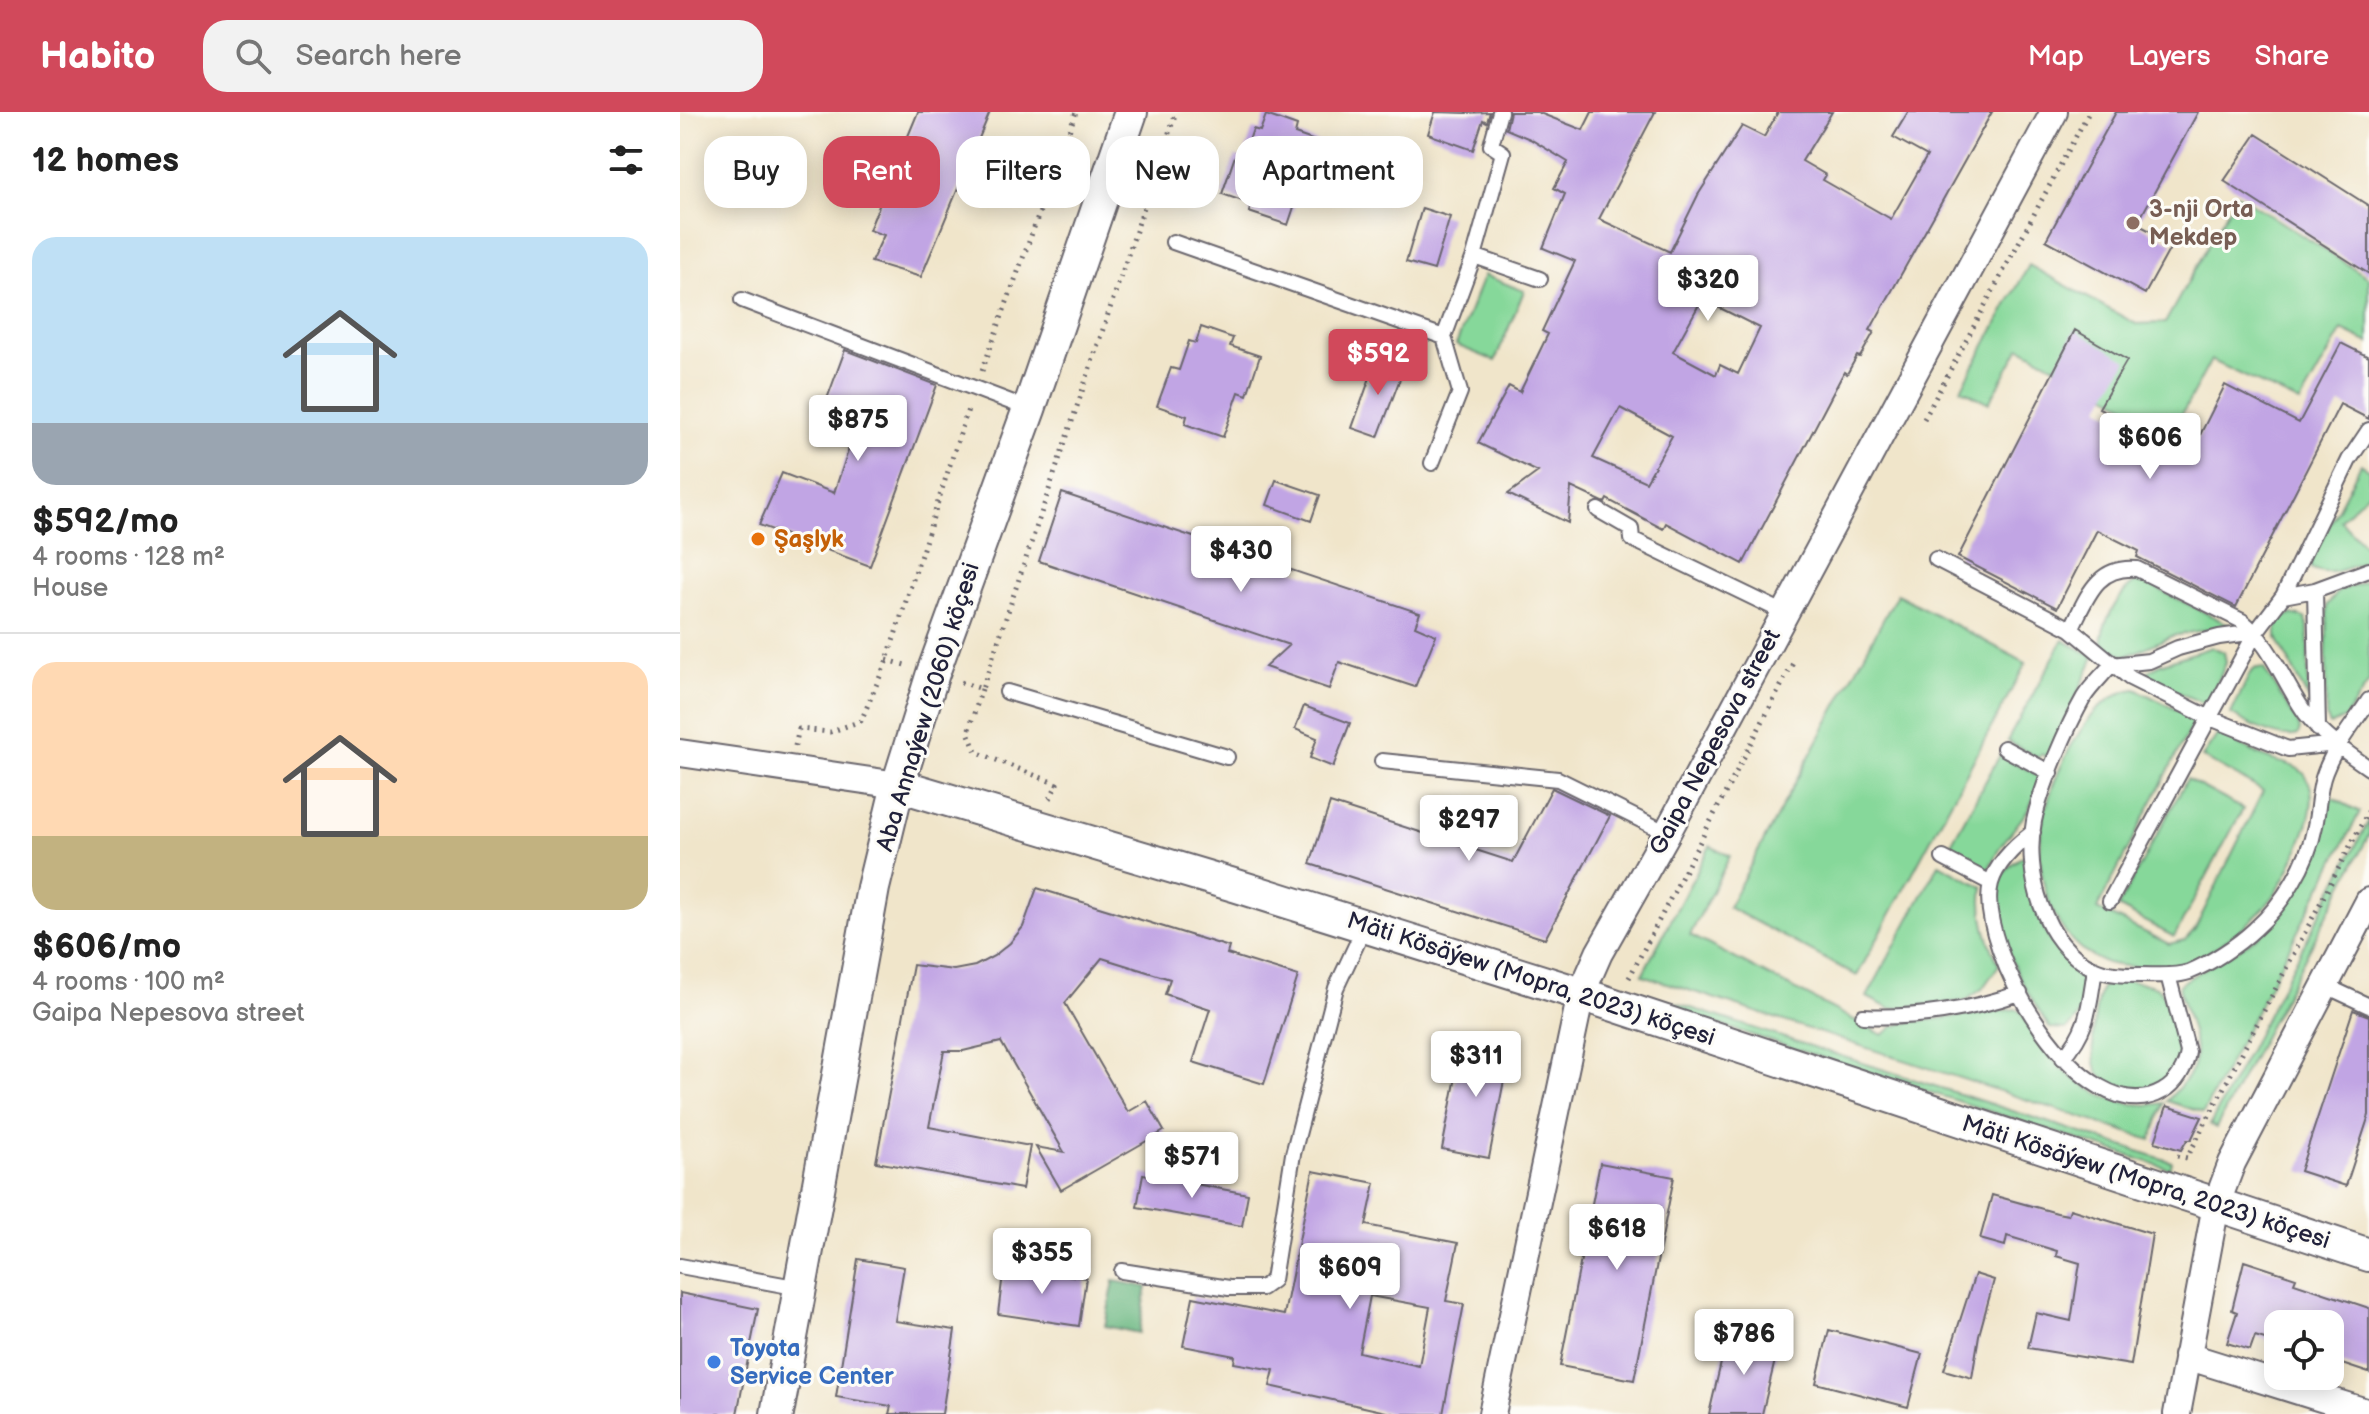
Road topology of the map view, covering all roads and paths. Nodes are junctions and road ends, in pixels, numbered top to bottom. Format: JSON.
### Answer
{"nodes":[{"id":1,"x":1076,"y":112,"type":"edge"},
{"id":2,"x":1131,"y":112,"type":"edge"},
{"id":3,"x":1176,"y":112,"type":"edge"},
{"id":4,"x":1500,"y":112,"type":"edge"},
{"id":5,"x":2054,"y":112,"type":"edge"},
{"id":6,"x":2089,"y":112,"type":"edge"},
{"id":7,"x":1173,"y":242,"type":"dead end"},
{"id":8,"x":1474,"y":256,"type":"junction"},
{"id":9,"x":1540,"y":279,"type":"dead end"},
{"id":10,"x":742,"y":300,"type":"dead end"},
{"id":11,"x":1444,"y":337,"type":"junction"},
{"id":12,"x":975,"y":389,"type":"junction"},
{"id":13,"x":1029,"y":409,"type":"junction"},
{"id":14,"x":2369,"y":430,"type":"edge"},
{"id":15,"x":1918,"y":431,"type":"dead end"},
{"id":16,"x":2364,"y":448,"type":"edge"},
{"id":17,"x":1432,"y":463,"type":"dead end"},
{"id":18,"x":1598,"y":510,"type":"dead end"},
{"id":19,"x":1936,"y":559,"type":"dead end"},
{"id":20,"x":2369,"y":570,"type":"edge"},
{"id":21,"x":2315,"y":590,"type":"junction"},
{"id":22,"x":2283,"y":596,"type":"junction"},
{"id":23,"x":1785,"y":613,"type":"junction"},
{"id":24,"x":2071,"y":629,"type":"junction"},
{"id":25,"x":2256,"y":632,"type":"junction"},
{"id":26,"x":1801,"y":648,"type":"dead end"},
{"id":27,"x":887,"y":660,"type":"junction"},
{"id":28,"x":2111,"y":665,"type":"junction"},
{"id":29,"x":933,"y":673,"type":"junction"},
{"id":30,"x":982,"y":689,"type":"junction"},
{"id":31,"x":1007,"y":692,"type":"dead end"},
{"id":32,"x":2369,"y":700,"type":"edge"},
{"id":33,"x":2210,"y":718,"type":"junction"},
{"id":34,"x":2318,"y":729,"type":"junction"},
{"id":35,"x":2337,"y":744,"type":"junction"},
{"id":36,"x":2004,"y":748,"type":"dead end"},
{"id":37,"x":680,"y":753,"type":"edge"},
{"id":38,"x":1227,"y":757,"type":"dead end"},
{"id":39,"x":1382,"y":761,"type":"dead end"},
{"id":40,"x":2369,"y":768,"type":"edge"},
{"id":41,"x":791,"y":769,"type":"junction"},
{"id":42,"x":2051,"y":773,"type":"junction"},
{"id":43,"x":898,"y":785,"type":"junction"},
{"id":44,"x":2369,"y":810,"type":"edge"},
{"id":45,"x":1039,"y":827,"type":"junction"},
{"id":46,"x":2033,"y":832,"type":"junction"},
{"id":47,"x":1667,"y":833,"type":"junction"},
{"id":48,"x":1943,"y":858,"type":"dead end"},
{"id":49,"x":1991,"y":883,"type":"junction"},
{"id":50,"x":2110,"y":901,"type":"dead end"},
{"id":51,"x":2369,"y":901,"type":"edge"},
{"id":52,"x":1365,"y":926,"type":"junction"},
{"id":53,"x":2095,"y":969,"type":"junction"},
{"id":54,"x":2168,"y":975,"type":"junction"},
{"id":55,"x":1643,"y":984,"type":"dead end"},
{"id":56,"x":2324,"y":985,"type":"junction"},
{"id":57,"x":2020,"y":993,"type":"junction"},
{"id":58,"x":1581,"y":994,"type":"junction"},
{"id":59,"x":2369,"y":1006,"type":"edge"},
{"id":60,"x":1863,"y":1016,"type":"dead end"},
{"id":61,"x":2063,"y":1058,"type":"junction"},
{"id":62,"x":2167,"y":1153,"type":"dead end"},
{"id":63,"x":2216,"y":1205,"type":"junction"},
{"id":64,"x":2367,"y":1249,"type":"edge"},
{"id":65,"x":680,"y":1266,"type":"edge"},
{"id":66,"x":1122,"y":1271,"type":"dead end"},
{"id":67,"x":800,"y":1288,"type":"junction"},
{"id":68,"x":2187,"y":1356,"type":"junction"},
{"id":69,"x":2369,"y":1413,"type":"edge"},
{"id":70,"x":777,"y":1414,"type":"edge"},
{"id":71,"x":1492,"y":1414,"type":"edge"},
{"id":72,"x":2177,"y":1414,"type":"edge"}],
"edges":[{"from":1,"to":12,"type":"path"},
{"from":2,"to":13,"type":"street","name":"Aba Annaýew (2060) köçesi"},
{"from":3,"to":30,"type":"path"},
{"from":4,"to":8,"type":"lane"},
{"from":5,"to":23,"type":"street","name":"Gaipa Nepesova street"},
{"from":6,"to":15,"type":"path"},
{"from":7,"to":11,"type":"lane"},
{"from":8,"to":9,"type":"lane"},
{"from":8,"to":11,"type":"lane"},
{"from":10,"to":12,"type":"lane"},
{"from":11,"to":17,"type":"lane"},
{"from":12,"to":13,"type":"lane"},
{"from":12,"to":27,"type":"path"},
{"from":13,"to":29,"type":"street","name":"Aba Annaýew (2060) köçesi"},
{"from":14,"to":16,"type":"lane"},
{"from":16,"to":22,"type":"lane"},
{"from":18,"to":23,"type":"lane"},
{"from":19,"to":24,"type":"lane"},
{"from":20,"to":21,"type":"lane"},
{"from":21,"to":22,"type":"lane"},
{"from":21,"to":34,"type":"lane"},
{"from":22,"to":25,"type":"lane"},
{"from":23,"to":47,"type":"street","name":"Gaipa Nepesova street"},
{"from":24,"to":25,"type":"lane"},
{"from":24,"to":28,"type":"lane"},
{"from":25,"to":28,"type":"lane"},
{"from":25,"to":33,"type":"lane"},
{"from":25,"to":34,"type":"lane"},
{"from":26,"to":55,"type":"path"},
{"from":27,"to":29,"type":"path"},
{"from":27,"to":41,"type":"path"},
{"from":28,"to":33,"type":"lane"},
{"from":28,"to":42,"type":"lane"},
{"from":29,"to":30,"type":"path"},
{"from":29,"to":43,"type":"street","name":"Aba Annaýew (2060) köçesi"},
{"from":30,"to":45,"type":"path"},
{"from":31,"to":38,"type":"lane"},
{"from":32,"to":35,"type":"lane"},
{"from":33,"to":35,"type":"lane"},
{"from":33,"to":50,"type":"lane"},
{"from":34,"to":35,"type":"lane"},
{"from":35,"to":40,"type":"lane"},
{"from":35,"to":54,"type":"lane"},
{"from":36,"to":42,"type":"lane"},
{"from":37,"to":41,"type":"street","name":"Mäti Kösäýew (Mopra, 2023) köçesi"},
{"from":39,"to":47,"type":"lane"},
{"from":41,"to":43,"type":"street","name":"Mäti Kösäýew (Mopra, 2023) köçesi"},
{"from":42,"to":46,"type":"lane"},
{"from":43,"to":45,"type":"street","name":"Mäti Kösäýew (Mopra, 2023) köçesi"},
{"from":43,"to":67,"type":"street","name":"Aba Annaýew (2060) köçesi"},
{"from":44,"to":62,"type":"path"},
{"from":45,"to":52,"type":"street","name":"Mäti Kösäýew (Mopra, 2023) köçesi"},
{"from":46,"to":49,"type":"lane"},
{"from":46,"to":53,"type":"lane"},
{"from":47,"to":58,"type":"street","name":"Gaipa Nepesova street"},
{"from":48,"to":49,"type":"lane"},
{"from":49,"to":57,"type":"lane"},
{"from":51,"to":56,"type":"street"},
{"from":52,"to":58,"type":"street","name":"Mäti Kösäýew (Mopra, 2023) köçesi"},
{"from":52,"to":66,"type":"lane"},
{"from":53,"to":54,"type":"lane"},
{"from":53,"to":61,"type":"lane"},
{"from":54,"to":61,"type":"lane"},
{"from":56,"to":59,"type":"lane"},
{"from":56,"to":63,"type":"street"},
{"from":57,"to":60,"type":"lane"},
{"from":57,"to":61,"type":"lane"},
{"from":58,"to":63,"type":"street","name":"Mäti Kösäýew (Mopra, 2023) köçesi"},
{"from":58,"to":71,"type":"street","name":"Gaipa Nepesova street"},
{"from":63,"to":64,"type":"street","name":"Mäti Kösäýew (Mopra, 2023) köçesi"},
{"from":63,"to":68,"type":"street"},
{"from":65,"to":67,"type":"lane"},
{"from":67,"to":70,"type":"street","name":"Aba Annaýew (2060) köçesi"},
{"from":68,"to":69,"type":"street"},
{"from":68,"to":72,"type":"street"}]}
